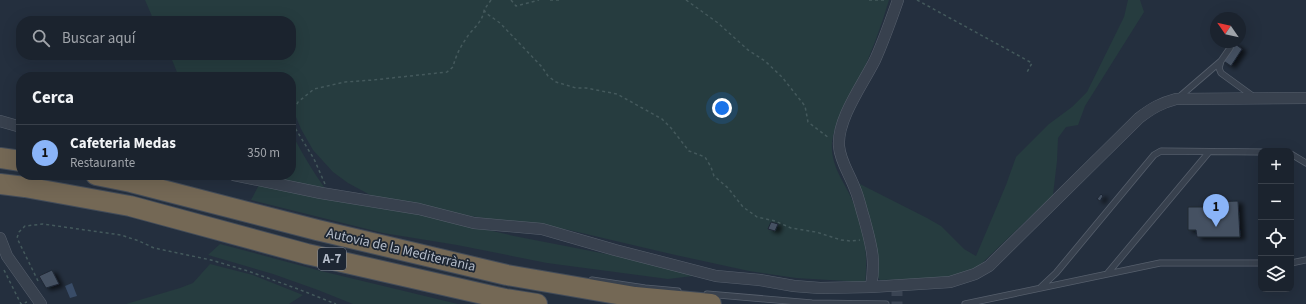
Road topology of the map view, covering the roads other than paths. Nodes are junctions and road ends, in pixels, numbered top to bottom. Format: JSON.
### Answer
{"nodes":[{"id":1,"x":898,"y":0,"type":"edge"},
{"id":2,"x":1230,"y":48,"type":"dead end"},
{"id":3,"x":1222,"y":61,"type":"junction"},
{"id":4,"x":1306,"y":98,"type":"edge"},
{"id":5,"x":1176,"y":99,"type":"junction"},
{"id":6,"x":1256,"y":99,"type":"junction"},
{"id":7,"x":0,"y":121,"type":"edge"},
{"id":8,"x":16,"y":126,"type":"edge"},
{"id":9,"x":1209,"y":152,"type":"junction"},
{"id":10,"x":1258,"y":152,"type":"edge"},
{"id":11,"x":1294,"y":156,"type":"edge"},
{"id":12,"x":0,"y":158,"type":"edge"},
{"id":13,"x":16,"y":160,"type":"edge"},
{"id":14,"x":1306,"y":163,"type":"edge"},
{"id":15,"x":121,"y":180,"type":"edge"},
{"id":16,"x":258,"y":180,"type":"edge"},
{"id":17,"x":0,"y":184,"type":"edge"},
{"id":18,"x":0,"y":238,"type":"edge"},
{"id":19,"x":396,"y":249,"type":"junction"},
{"id":20,"x":1306,"y":260,"type":"edge"},
{"id":21,"x":482,"y":262,"type":"dead end"},
{"id":22,"x":1294,"y":262,"type":"edge"},
{"id":23,"x":1258,"y":263,"type":"edge"},
{"id":24,"x":1107,"y":274,"type":"junction"},
{"id":25,"x":583,"y":278,"type":"dead end"},
{"id":26,"x":871,"y":287,"type":"junction"},
{"id":27,"x":1039,"y":288,"type":"junction"},
{"id":28,"x":684,"y":292,"type":"dead end"},
{"id":29,"x":705,"y":299,"type":"edge"},
{"id":30,"x":40,"y":302,"type":"edge"},
{"id":31,"x":537,"y":304,"type":"edge"},
{"id":32,"x":886,"y":304,"type":"edge"},
{"id":33,"x":965,"y":304,"type":"edge"}],
"edges":[{"from":1,"to":26,"type":"street"},
{"from":2,"to":3,"type":"lane"},
{"from":3,"to":5,"type":"lane"},
{"from":3,"to":6,"type":"lane"},
{"from":4,"to":6,"type":"street"},
{"from":5,"to":6,"type":"street"},
{"from":5,"to":26,"type":"street"},
{"from":7,"to":8,"type":"street"},
{"from":9,"to":10,"type":"lane"},
{"from":9,"to":24,"type":"lane"},
{"from":9,"to":27,"type":"lane"},
{"from":11,"to":14,"type":"lane"},
{"from":12,"to":13,"type":"highway"},
{"from":15,"to":19,"type":"highway","name":"Autovia de la Mediterrània","number":"A-7"},
{"from":16,"to":26,"type":"street"},
{"from":17,"to":31,"type":"highway","name":"Autovia de la Mediterrània","number":"A-7"},
{"from":18,"to":30,"type":"street"},
{"from":19,"to":21,"type":"lane"},
{"from":19,"to":29,"type":"highway","name":"Autovia de la Mediterrània","number":"A-7"},
{"from":20,"to":22,"type":"lane"},
{"from":23,"to":24,"type":"lane"},
{"from":24,"to":27,"type":"lane"},
{"from":25,"to":28,"type":"lane"},
{"from":27,"to":33,"type":"lane"},
{"from":29,"to":32,"type":"lane"}]}
